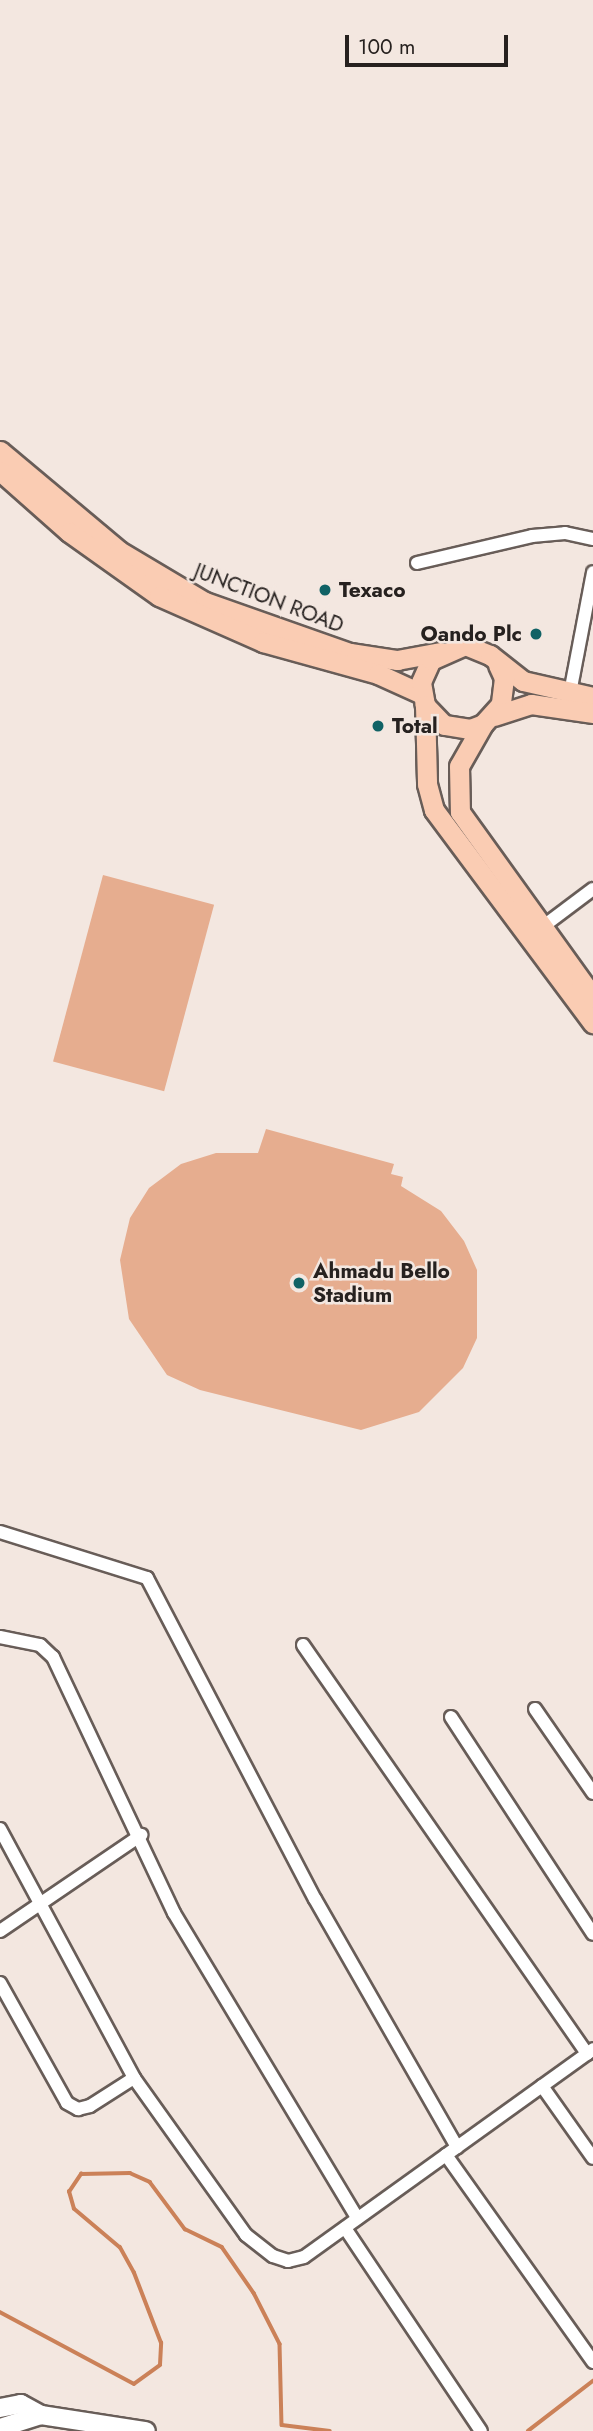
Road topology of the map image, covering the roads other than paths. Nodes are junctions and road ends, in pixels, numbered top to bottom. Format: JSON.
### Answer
{"nodes":[{"id":1,"x":0,"y":451,"type":"edge"},
{"id":2,"x":0,"y":471,"type":"edge"},
{"id":3,"x":593,"y":539,"type":"edge"},
{"id":4,"x":417,"y":563,"type":"dead end"},
{"id":5,"x":593,"y":572,"type":"edge"},
{"id":6,"x":440,"y":652,"type":"junction"},
{"id":7,"x":498,"y":665,"type":"junction"},
{"id":8,"x":570,"y":693,"type":"junction"},
{"id":9,"x":593,"y":697,"type":"edge"},
{"id":10,"x":423,"y":700,"type":"junction"},
{"id":11,"x":593,"y":713,"type":"edge"},
{"id":12,"x":489,"y":720,"type":"junction"},
{"id":13,"x":593,"y":889,"type":"edge"},
{"id":14,"x":541,"y":928,"type":"junction"},
{"id":15,"x":593,"y":997,"type":"edge"},
{"id":16,"x":593,"y":1023,"type":"edge"},
{"id":17,"x":0,"y":1532,"type":"edge"},
{"id":18,"x":0,"y":1637,"type":"edge"},
{"id":19,"x":303,"y":1645,"type":"dead end"},
{"id":20,"x":535,"y":1709,"type":"dead end"},
{"id":21,"x":451,"y":1717,"type":"dead end"},
{"id":22,"x":593,"y":1793,"type":"edge"},
{"id":23,"x":0,"y":1829,"type":"edge"},
{"id":24,"x":141,"y":1835,"type":"junction"},
{"id":25,"x":44,"y":1904,"type":"junction"},
{"id":26,"x":0,"y":1931,"type":"edge"},
{"id":27,"x":593,"y":1934,"type":"edge"},
{"id":28,"x":0,"y":1983,"type":"edge"},
{"id":29,"x":590,"y":2052,"type":"edge"},
{"id":30,"x":134,"y":2078,"type":"junction"},
{"id":31,"x":542,"y":2086,"type":"junction"},
{"id":32,"x":457,"y":2147,"type":"junction"},
{"id":33,"x":446,"y":2155,"type":"junction"},
{"id":34,"x":593,"y":2158,"type":"edge"},
{"id":35,"x":357,"y":2218,"type":"junction"},
{"id":36,"x":345,"y":2228,"type":"junction"},
{"id":37,"x":593,"y":2362,"type":"edge"},
{"id":38,"x":0,"y":2408,"type":"edge"},
{"id":39,"x":41,"y":2416,"type":"junction"},
{"id":40,"x":0,"y":2428,"type":"edge"},
{"id":41,"x":146,"y":2431,"type":"edge"},
{"id":42,"x":481,"y":2431,"type":"edge"}],
"edges":[{"from":1,"to":6,"type":"main road","name":"JUNCTION ROAD"},
{"from":2,"to":10,"type":"main road","name":"JUNCTION ROAD"},
{"from":3,"to":4,"type":"street"},
{"from":5,"to":8,"type":"street"},
{"from":6,"to":7,"type":"main road"},
{"from":6,"to":10,"type":"main road"},
{"from":7,"to":8,"type":"main road"},
{"from":7,"to":12,"type":"main road"},
{"from":8,"to":9,"type":"main road"},
{"from":10,"to":12,"type":"main road"},
{"from":10,"to":16,"type":"main road"},
{"from":11,"to":12,"type":"main road"},
{"from":12,"to":14,"type":"main road"},
{"from":13,"to":14,"type":"street"},
{"from":14,"to":15,"type":"main road"},
{"from":17,"to":32,"type":"street"},
{"from":18,"to":24,"type":"street"},
{"from":19,"to":29,"type":"street"},
{"from":20,"to":22,"type":"street"},
{"from":21,"to":27,"type":"street"},
{"from":23,"to":25,"type":"street"},
{"from":24,"to":25,"type":"street"},
{"from":24,"to":35,"type":"street"},
{"from":25,"to":26,"type":"street"},
{"from":25,"to":30,"type":"street"},
{"from":28,"to":30,"type":"street"},
{"from":29,"to":31,"type":"street"},
{"from":30,"to":36,"type":"street"},
{"from":31,"to":32,"type":"street"},
{"from":31,"to":34,"type":"street"},
{"from":32,"to":33,"type":"street"},
{"from":33,"to":35,"type":"street"},
{"from":33,"to":37,"type":"street"},
{"from":35,"to":36,"type":"street"},
{"from":36,"to":42,"type":"street"},
{"from":38,"to":39,"type":"street"},
{"from":39,"to":40,"type":"street"},
{"from":39,"to":41,"type":"street"}]}
